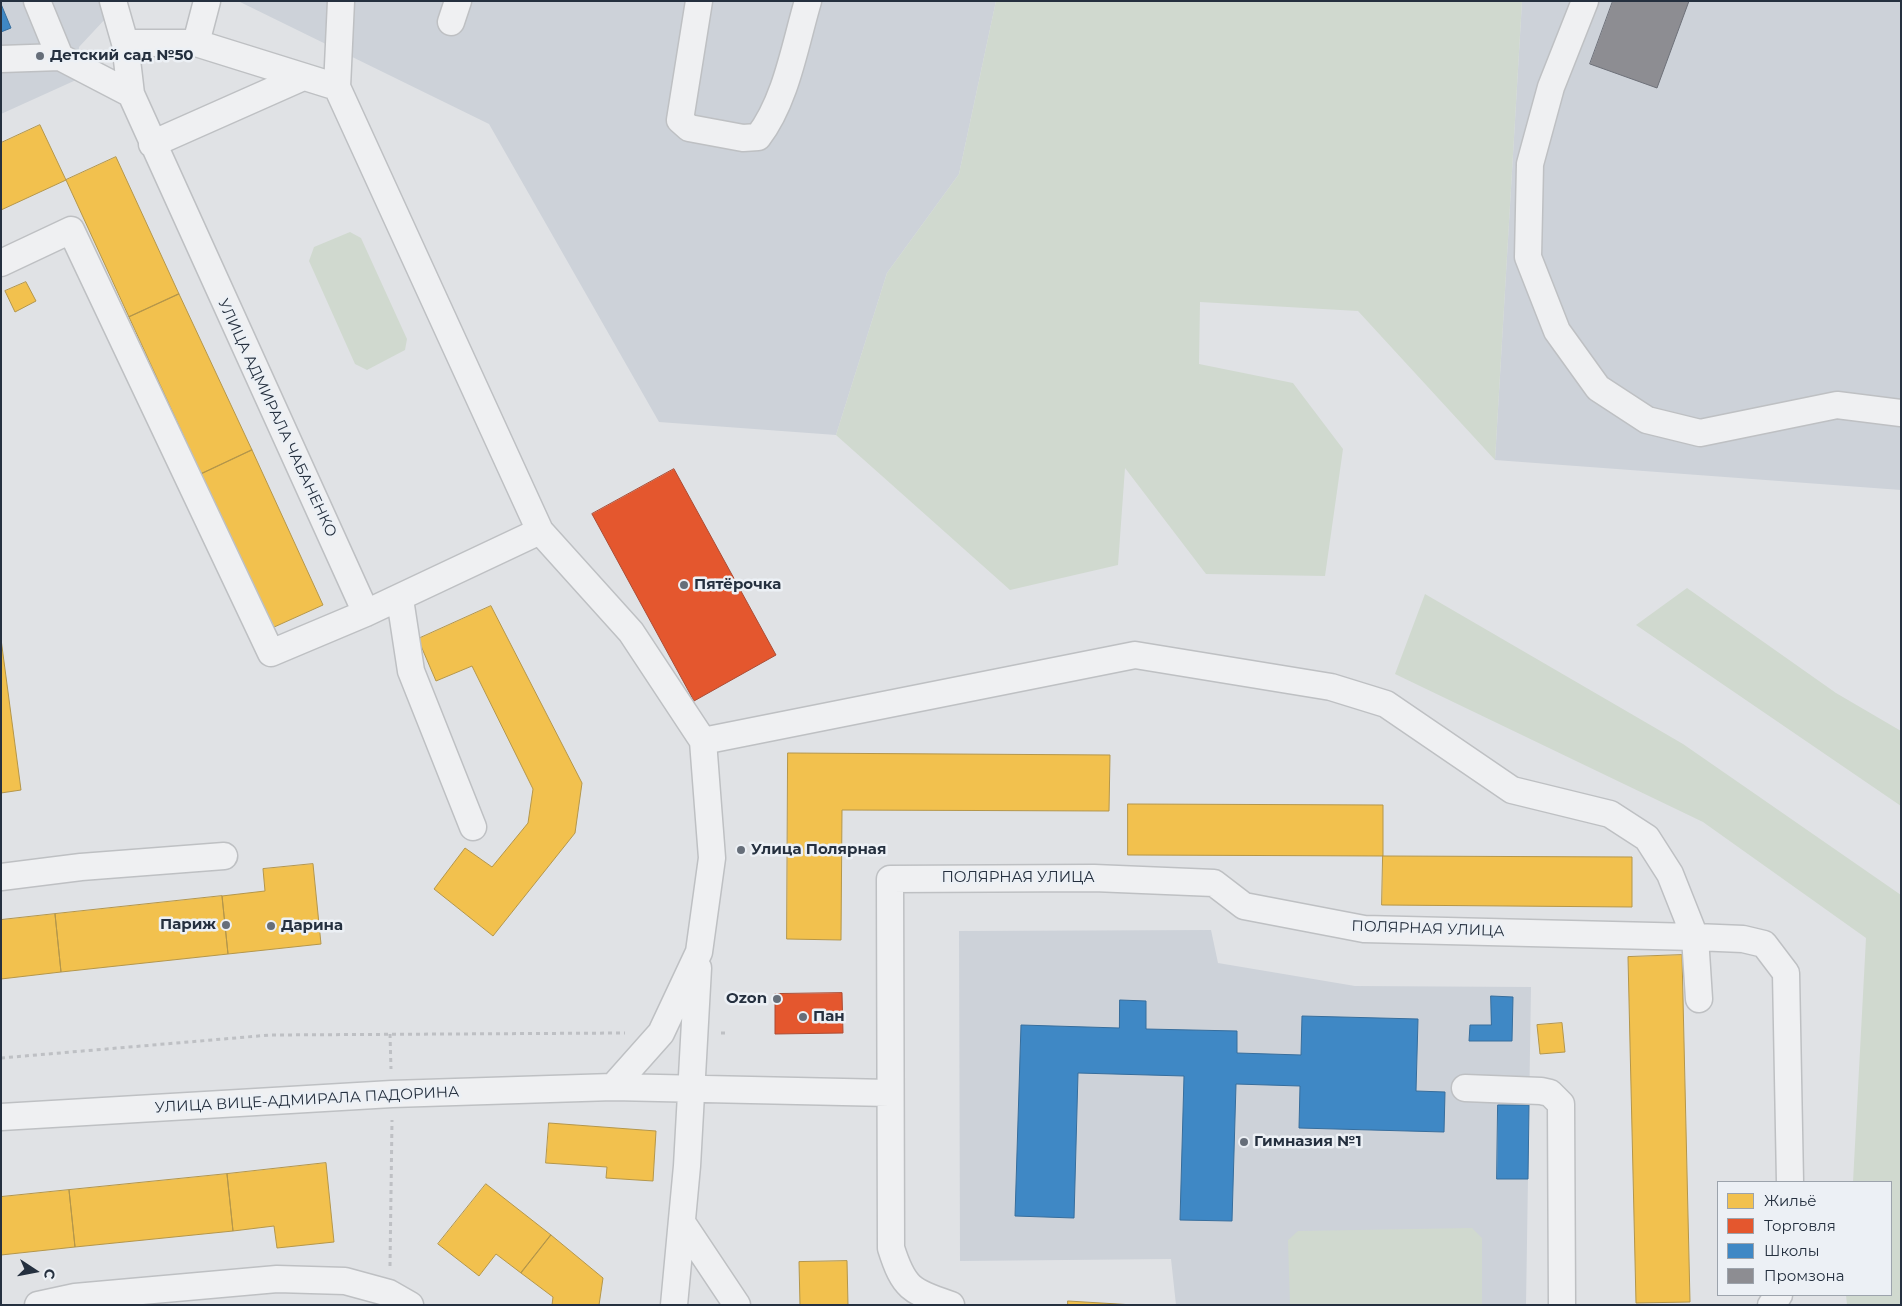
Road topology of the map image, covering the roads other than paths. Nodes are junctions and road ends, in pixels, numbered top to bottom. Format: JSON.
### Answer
{"nodes":[{"id":1,"x":37,"y":1,"type":"edge"},
{"id":2,"x":112,"y":1,"type":"edge"},
{"id":3,"x":207,"y":1,"type":"edge"},
{"id":4,"x":341,"y":1,"type":"edge"},
{"id":5,"x":700,"y":1,"type":"edge"},
{"id":6,"x":808,"y":1,"type":"edge"},
{"id":7,"x":1585,"y":1,"type":"edge"},
{"id":8,"x":125,"y":43,"type":"junction"},
{"id":9,"x":196,"y":43,"type":"junction"},
{"id":10,"x":60,"y":57,"type":"junction"},
{"id":11,"x":1,"y":59,"type":"edge"},
{"id":12,"x":303,"y":77,"type":"junction"},
{"id":13,"x":337,"y":87,"type":"junction"},
{"id":14,"x":131,"y":94,"type":"junction"},
{"id":15,"x":152,"y":144,"type":"junction"},
{"id":16,"x":1,"y":263,"type":"edge"},
{"id":17,"x":1901,"y":413,"type":"edge"},
{"id":18,"x":540,"y":531,"type":"junction"},
{"id":19,"x":400,"y":599,"type":"junction"},
{"id":20,"x":366,"y":613,"type":"junction"},
{"id":21,"x":704,"y":741,"type":"junction"},
{"id":22,"x":473,"y":827,"type":"dead end"},
{"id":23,"x":224,"y":856,"type":"dead end"},
{"id":24,"x":1,"y":876,"type":"edge"},
{"id":25,"x":1695,"y":937,"type":"junction"},
{"id":26,"x":699,"y":952,"type":"junction"},
{"id":27,"x":1699,"y":999,"type":"dead end"},
{"id":28,"x":613,"y":1087,"type":"junction"},
{"id":29,"x":1465,"y":1088,"type":"dead end"},
{"id":30,"x":692,"y":1089,"type":"junction"},
{"id":31,"x":889,"y":1093,"type":"junction"},
{"id":32,"x":1,"y":1117,"type":"edge"},
{"id":33,"x":1790,"y":1181,"type":"edge"},
{"id":34,"x":683,"y":1224,"type":"junction"},
{"id":35,"x":400,"y":1299,"type":"edge"},
{"id":36,"x":38,"y":1305,"type":"edge"},
{"id":37,"x":674,"y":1305,"type":"edge"},
{"id":38,"x":737,"y":1305,"type":"edge"},
{"id":39,"x":951,"y":1305,"type":"edge"},
{"id":40,"x":1562,"y":1305,"type":"edge"}],
"edges":[{"from":1,"to":10,"type":"street"},
{"from":2,"to":8,"type":"street","name":"УЛИЦА АДМИРАЛА ЧАБАНЕНКО"},
{"from":3,"to":9,"type":"street"},
{"from":4,"to":13,"type":"street"},
{"from":5,"to":6,"type":"street"},
{"from":7,"to":17,"type":"street"},
{"from":8,"to":9,"type":"street"},
{"from":8,"to":14,"type":"street","name":"УЛИЦА АДМИРАЛА ЧАБАНЕНКО"},
{"from":9,"to":12,"type":"street"},
{"from":10,"to":11,"type":"street"},
{"from":10,"to":14,"type":"street"},
{"from":12,"to":13,"type":"street"},
{"from":12,"to":15,"type":"street"},
{"from":13,"to":18,"type":"street"},
{"from":14,"to":15,"type":"street","name":"УЛИЦА АДМИРАЛА ЧАБАНЕНКО"},
{"from":15,"to":20,"type":"street","name":"УЛИЦА АДМИРАЛА ЧАБАНЕНКО"},
{"from":16,"to":20,"type":"street"},
{"from":18,"to":19,"type":"street"},
{"from":18,"to":21,"type":"street"},
{"from":19,"to":20,"type":"street"},
{"from":19,"to":22,"type":"street"},
{"from":21,"to":25,"type":"street"},
{"from":21,"to":26,"type":"street"},
{"from":23,"to":24,"type":"street"},
{"from":25,"to":27,"type":"street"},
{"from":25,"to":31,"type":"street","name":"ПОЛЯРНАЯ УЛИЦА"},
{"from":25,"to":33,"type":"street","name":"ПОЛЯРНАЯ УЛИЦА"},
{"from":26,"to":28,"type":"street"},
{"from":26,"to":30,"type":"street"},
{"from":28,"to":30,"type":"street"},
{"from":28,"to":32,"type":"street","name":"УЛИЦА ВИЦЕ-АДМИРАЛА ПАДОРИНА"},
{"from":29,"to":40,"type":"street"},
{"from":30,"to":31,"type":"street"},
{"from":30,"to":34,"type":"street"},
{"from":31,"to":39,"type":"street","name":"ПОЛЯРНАЯ УЛИЦА"},
{"from":34,"to":37,"type":"street"},
{"from":34,"to":38,"type":"street"},
{"from":35,"to":36,"type":"street"}]}
